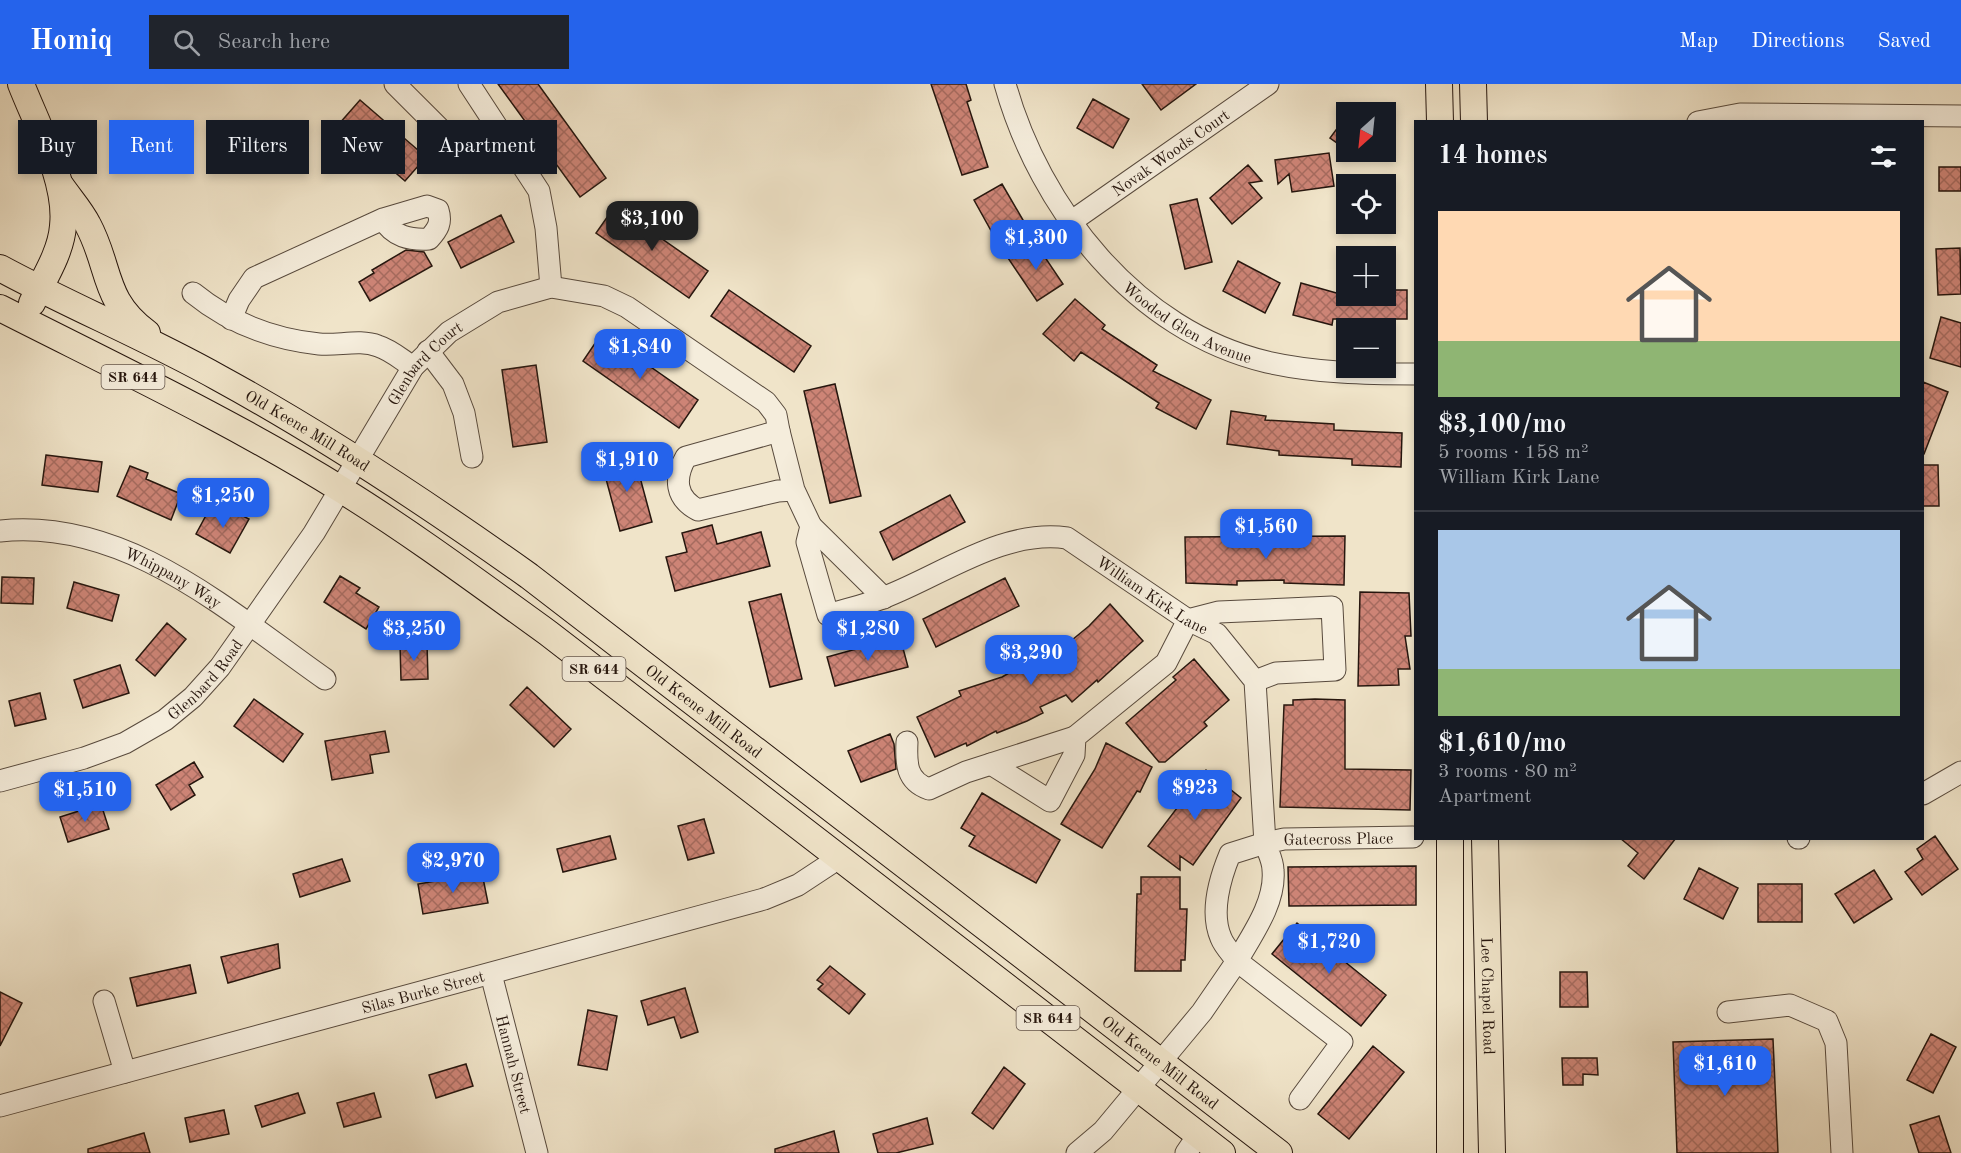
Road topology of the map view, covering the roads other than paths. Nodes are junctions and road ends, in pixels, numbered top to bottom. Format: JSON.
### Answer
{"nodes":[{"id":1,"x":21,"y":84,"type":"edge"},
{"id":2,"x":395,"y":84,"type":"edge"},
{"id":3,"x":469,"y":84,"type":"edge"},
{"id":4,"x":1005,"y":84,"type":"edge"},
{"id":5,"x":1268,"y":84,"type":"edge"},
{"id":6,"x":1439,"y":84,"type":"edge"},
{"id":7,"x":1473,"y":84,"type":"edge"},
{"id":8,"x":1961,"y":116,"type":"edge"},
{"id":9,"x":1896,"y":118,"type":"edge"},
{"id":10,"x":431,"y":120,"type":"edge"},
{"id":11,"x":491,"y":120,"type":"edge"},
{"id":12,"x":1440,"y":120,"type":"edge"},
{"id":13,"x":1474,"y":120,"type":"edge"},
{"id":14,"x":1708,"y":120,"type":"edge"},
{"id":15,"x":527,"y":174,"type":"edge"},
{"id":16,"x":60,"y":184,"type":"junction"},
{"id":17,"x":383,"y":219,"type":"dead end"},
{"id":18,"x":1072,"y":221,"type":"junction"},
{"id":19,"x":0,"y":268,"type":"edge"},
{"id":20,"x":551,"y":287,"type":"junction"},
{"id":21,"x":39,"y":289,"type":"junction"},
{"id":22,"x":194,"y":293,"type":"dead end"},
{"id":23,"x":0,"y":308,"type":"edge"},
{"id":24,"x":231,"y":319,"type":"junction"},
{"id":25,"x":23,"y":320,"type":"junction"},
{"id":26,"x":428,"y":351,"type":"junction"},
{"id":27,"x":186,"y":362,"type":"junction"},
{"id":28,"x":413,"y":367,"type":"junction"},
{"id":29,"x":1414,"y":374,"type":"edge"},
{"id":30,"x":779,"y":431,"type":"junction"},
{"id":31,"x":472,"y":457,"type":"dead end"},
{"id":32,"x":357,"y":459,"type":"junction"},
{"id":33,"x":342,"y":490,"type":"junction"},
{"id":34,"x":794,"y":490,"type":"junction"},
{"id":35,"x":811,"y":526,"type":"junction"},
{"id":36,"x":0,"y":531,"type":"edge"},
{"id":37,"x":884,"y":598,"type":"junction"},
{"id":38,"x":1188,"y":620,"type":"junction"},
{"id":39,"x":249,"y":626,"type":"junction"},
{"id":40,"x":325,"y":679,"type":"dead end"},
{"id":41,"x":1255,"y":681,"type":"junction"},
{"id":42,"x":1075,"y":736,"type":"junction"},
{"id":43,"x":907,"y":742,"type":"dead end"},
{"id":44,"x":991,"y":764,"type":"junction"},
{"id":45,"x":1961,"y":772,"type":"edge"},
{"id":46,"x":0,"y":781,"type":"edge"},
{"id":47,"x":1924,"y":793,"type":"edge"},
{"id":48,"x":1413,"y":837,"type":"dead end"},
{"id":49,"x":1450,"y":840,"type":"edge"},
{"id":50,"x":1485,"y":840,"type":"edge"},
{"id":51,"x":1265,"y":843,"type":"junction"},
{"id":52,"x":838,"y":858,"type":"junction"},
{"id":53,"x":1237,"y":961,"type":"junction"},
{"id":54,"x":491,"y":974,"type":"junction"},
{"id":55,"x":104,"y":1001,"type":"dead end"},
{"id":56,"x":1728,"y":1012,"type":"dead end"},
{"id":57,"x":1162,"y":1061,"type":"junction"},
{"id":58,"x":125,"y":1072,"type":"junction"},
{"id":59,"x":1139,"y":1087,"type":"junction"},
{"id":60,"x":1300,"y":1099,"type":"dead end"},
{"id":61,"x":0,"y":1106,"type":"edge"},
{"id":62,"x":1192,"y":1144,"type":"edge"},
{"id":63,"x":1449,"y":1145,"type":"edge"},
{"id":64,"x":537,"y":1153,"type":"edge"},
{"id":65,"x":1077,"y":1153,"type":"edge"},
{"id":66,"x":1222,"y":1153,"type":"edge"},
{"id":67,"x":1279,"y":1153,"type":"edge"},
{"id":68,"x":1492,"y":1153,"type":"edge"},
{"id":69,"x":1842,"y":1153,"type":"edge"}],
"edges":[{"from":1,"to":16,"type":"main road"},
{"from":2,"to":10,"type":"street"},
{"from":3,"to":11,"type":"street"},
{"from":4,"to":18,"type":"street","name":"Wooded Glen Avenue"},
{"from":5,"to":18,"type":"street","name":"Novak Woods Court"},
{"from":6,"to":12,"type":"main road"},
{"from":7,"to":13,"type":"main road"},
{"from":8,"to":9,"type":"street"},
{"from":9,"to":14,"type":"street"},
{"from":15,"to":20,"type":"street"},
{"from":16,"to":21,"type":"main road"},
{"from":16,"to":27,"type":"main road"},
{"from":17,"to":24,"type":"street"},
{"from":18,"to":29,"type":"street","name":"Wooded Glen Avenue"},
{"from":19,"to":21,"type":"main road","name":"Old Keene Mill Road","number":"SR 644"},
{"from":20,"to":26,"type":"street","name":"Glenbard Court"},
{"from":20,"to":30,"type":"street","name":"William Kirk Lane"},
{"from":21,"to":25,"type":"main road"},
{"from":21,"to":27,"type":"main road","name":"Old Keene Mill Road","number":"SR 644"},
{"from":22,"to":24,"type":"street"},
{"from":23,"to":25,"type":"main road","name":"Old Keene Mill Road","number":"SR 644"},
{"from":24,"to":28,"type":"street"},
{"from":25,"to":33,"type":"main road","name":"Old Keene Mill Road","number":"SR 644"},
{"from":26,"to":28,"type":"street","name":"Glenbard Court"},
{"from":26,"to":31,"type":"street"},
{"from":27,"to":32,"type":"main road","name":"Old Keene Mill Road","number":"SR 644"},
{"from":28,"to":32,"type":"street","name":"Glenbard Court"},
{"from":30,"to":34,"type":"street","name":"William Kirk Lane"},
{"from":30,"to":34,"type":"street"},
{"from":32,"to":33,"type":"street","name":"Glenbard Court"},
{"from":32,"to":57,"type":"main road","name":"Old Keene Mill Road","number":"SR 644"},
{"from":33,"to":39,"type":"street","name":"Glenbard Road"},
{"from":33,"to":52,"type":"main road","name":"Old Keene Mill Road","number":"SR 644"},
{"from":34,"to":35,"type":"street","name":"William Kirk Lane"},
{"from":35,"to":37,"type":"street","name":"William Kirk Lane"},
{"from":35,"to":37,"type":"street","name":"William Kirk Lane"},
{"from":36,"to":39,"type":"street","name":"Whippany Way"},
{"from":37,"to":38,"type":"street","name":"William Kirk Lane"},
{"from":38,"to":41,"type":"street","name":"William Kirk Lane"},
{"from":38,"to":41,"type":"street"},
{"from":38,"to":42,"type":"street"},
{"from":39,"to":40,"type":"street","name":"Whippany Way"},
{"from":39,"to":46,"type":"street","name":"Glenbard Road"},
{"from":41,"to":51,"type":"street"},
{"from":42,"to":44,"type":"street"},
{"from":42,"to":44,"type":"street"},
{"from":43,"to":44,"type":"street"},
{"from":45,"to":47,"type":"street"},
{"from":48,"to":51,"type":"street","name":"Gatecross Place"},
{"from":49,"to":63,"type":"main road"},
{"from":50,"to":68,"type":"main road","name":"Lee Chapel Road"},
{"from":51,"to":53,"type":"street"},
{"from":51,"to":53,"type":"street"},
{"from":52,"to":54,"type":"street","name":"Silas Burke Street"},
{"from":52,"to":59,"type":"main road","name":"Old Keene Mill Road","number":"SR 644"},
{"from":53,"to":57,"type":"street"},
{"from":53,"to":60,"type":"street"},
{"from":54,"to":58,"type":"street","name":"Silas Burke Street"},
{"from":54,"to":64,"type":"street","name":"Hannah Street"},
{"from":55,"to":58,"type":"street"},
{"from":56,"to":69,"type":"street"},
{"from":57,"to":59,"type":"street"},
{"from":57,"to":67,"type":"main road","name":"Old Keene Mill Road","number":"SR 644"},
{"from":58,"to":61,"type":"street","name":"Silas Burke Street"},
{"from":59,"to":62,"type":"main road","name":"Old Keene Mill Road","number":"SR 644"},
{"from":59,"to":65,"type":"street"},
{"from":62,"to":66,"type":"main road","name":"Old Keene Mill Road","number":"SR 644"}]}
